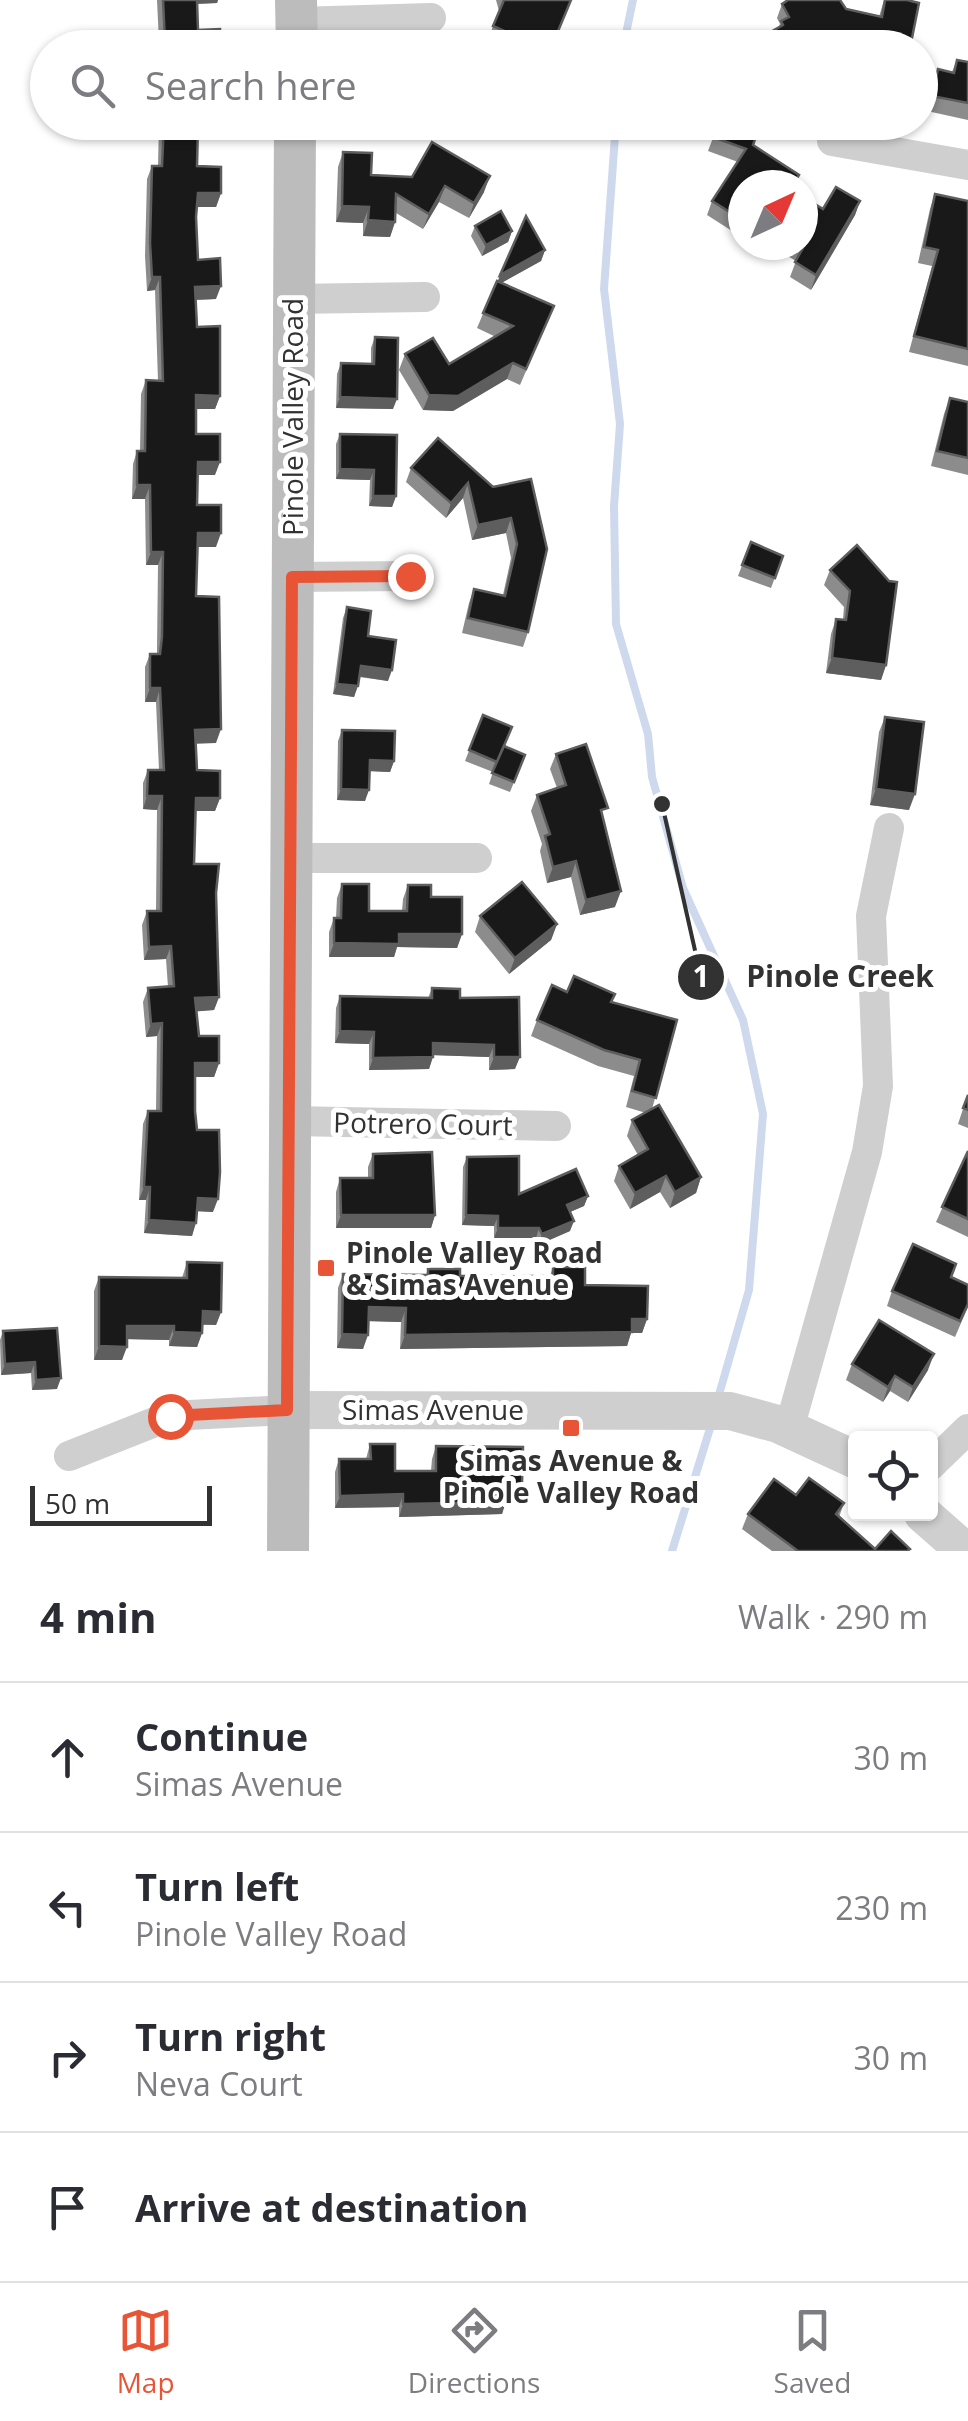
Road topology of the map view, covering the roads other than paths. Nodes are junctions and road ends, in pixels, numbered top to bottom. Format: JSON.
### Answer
{"nodes":[{"id":1,"x":431,"y":18,"type":"dead end"},
{"id":2,"x":297,"y":23,"type":"edge"},
{"id":3,"x":296,"y":140,"type":"edge"},
{"id":4,"x":832,"y":141,"type":"dead end"},
{"id":5,"x":968,"y":165,"type":"edge"},
{"id":6,"x":425,"y":297,"type":"dead end"},
{"id":7,"x":292,"y":299,"type":"junction"},
{"id":8,"x":410,"y":576,"type":"dead end"},
{"id":9,"x":292,"y":577,"type":"junction"},
{"id":10,"x":889,"y":828,"type":"dead end"},
{"id":11,"x":290,"y":858,"type":"junction"},
{"id":12,"x":477,"y":858,"type":"dead end"},
{"id":13,"x":291,"y":1121,"type":"junction"},
{"id":14,"x":556,"y":1126,"type":"dead end"},
{"id":15,"x":287,"y":1410,"type":"junction"},
{"id":16,"x":784,"y":1426,"type":"junction"},
{"id":17,"x":968,"y":1429,"type":"edge"},
{"id":18,"x":69,"y":1456,"type":"dead end"},
{"id":19,"x":848,"y":1456,"type":"edge"},
{"id":20,"x":938,"y":1458,"type":"edge"},
{"id":21,"x":931,"y":1521,"type":"edge"},
{"id":22,"x":288,"y":1551,"type":"edge"},
{"id":23,"x":965,"y":1551,"type":"edge"}],
"edges":[{"from":1,"to":2,"type":"street"},
{"from":3,"to":7,"type":"main road","name":"Pinole Valley Road"},
{"from":4,"to":5,"type":"street"},
{"from":6,"to":7,"type":"street"},
{"from":7,"to":9,"type":"main road","name":"Pinole Valley Road"},
{"from":8,"to":9,"type":"street"},
{"from":9,"to":11,"type":"main road","name":"Pinole Valley Road"},
{"from":10,"to":16,"type":"street"},
{"from":11,"to":12,"type":"street"},
{"from":11,"to":13,"type":"main road","name":"Pinole Valley Road"},
{"from":13,"to":14,"type":"street","name":"Potrero Court"},
{"from":13,"to":15,"type":"main road","name":"Pinole Valley Road"},
{"from":15,"to":16,"type":"street","name":"Simas Avenue"},
{"from":15,"to":18,"type":"street","name":"Simas Avenue"},
{"from":15,"to":22,"type":"main road","name":"Pinole Valley Road"},
{"from":16,"to":19,"type":"street","name":"Simas Avenue"},
{"from":17,"to":20,"type":"street"},
{"from":21,"to":23,"type":"street"}]}
